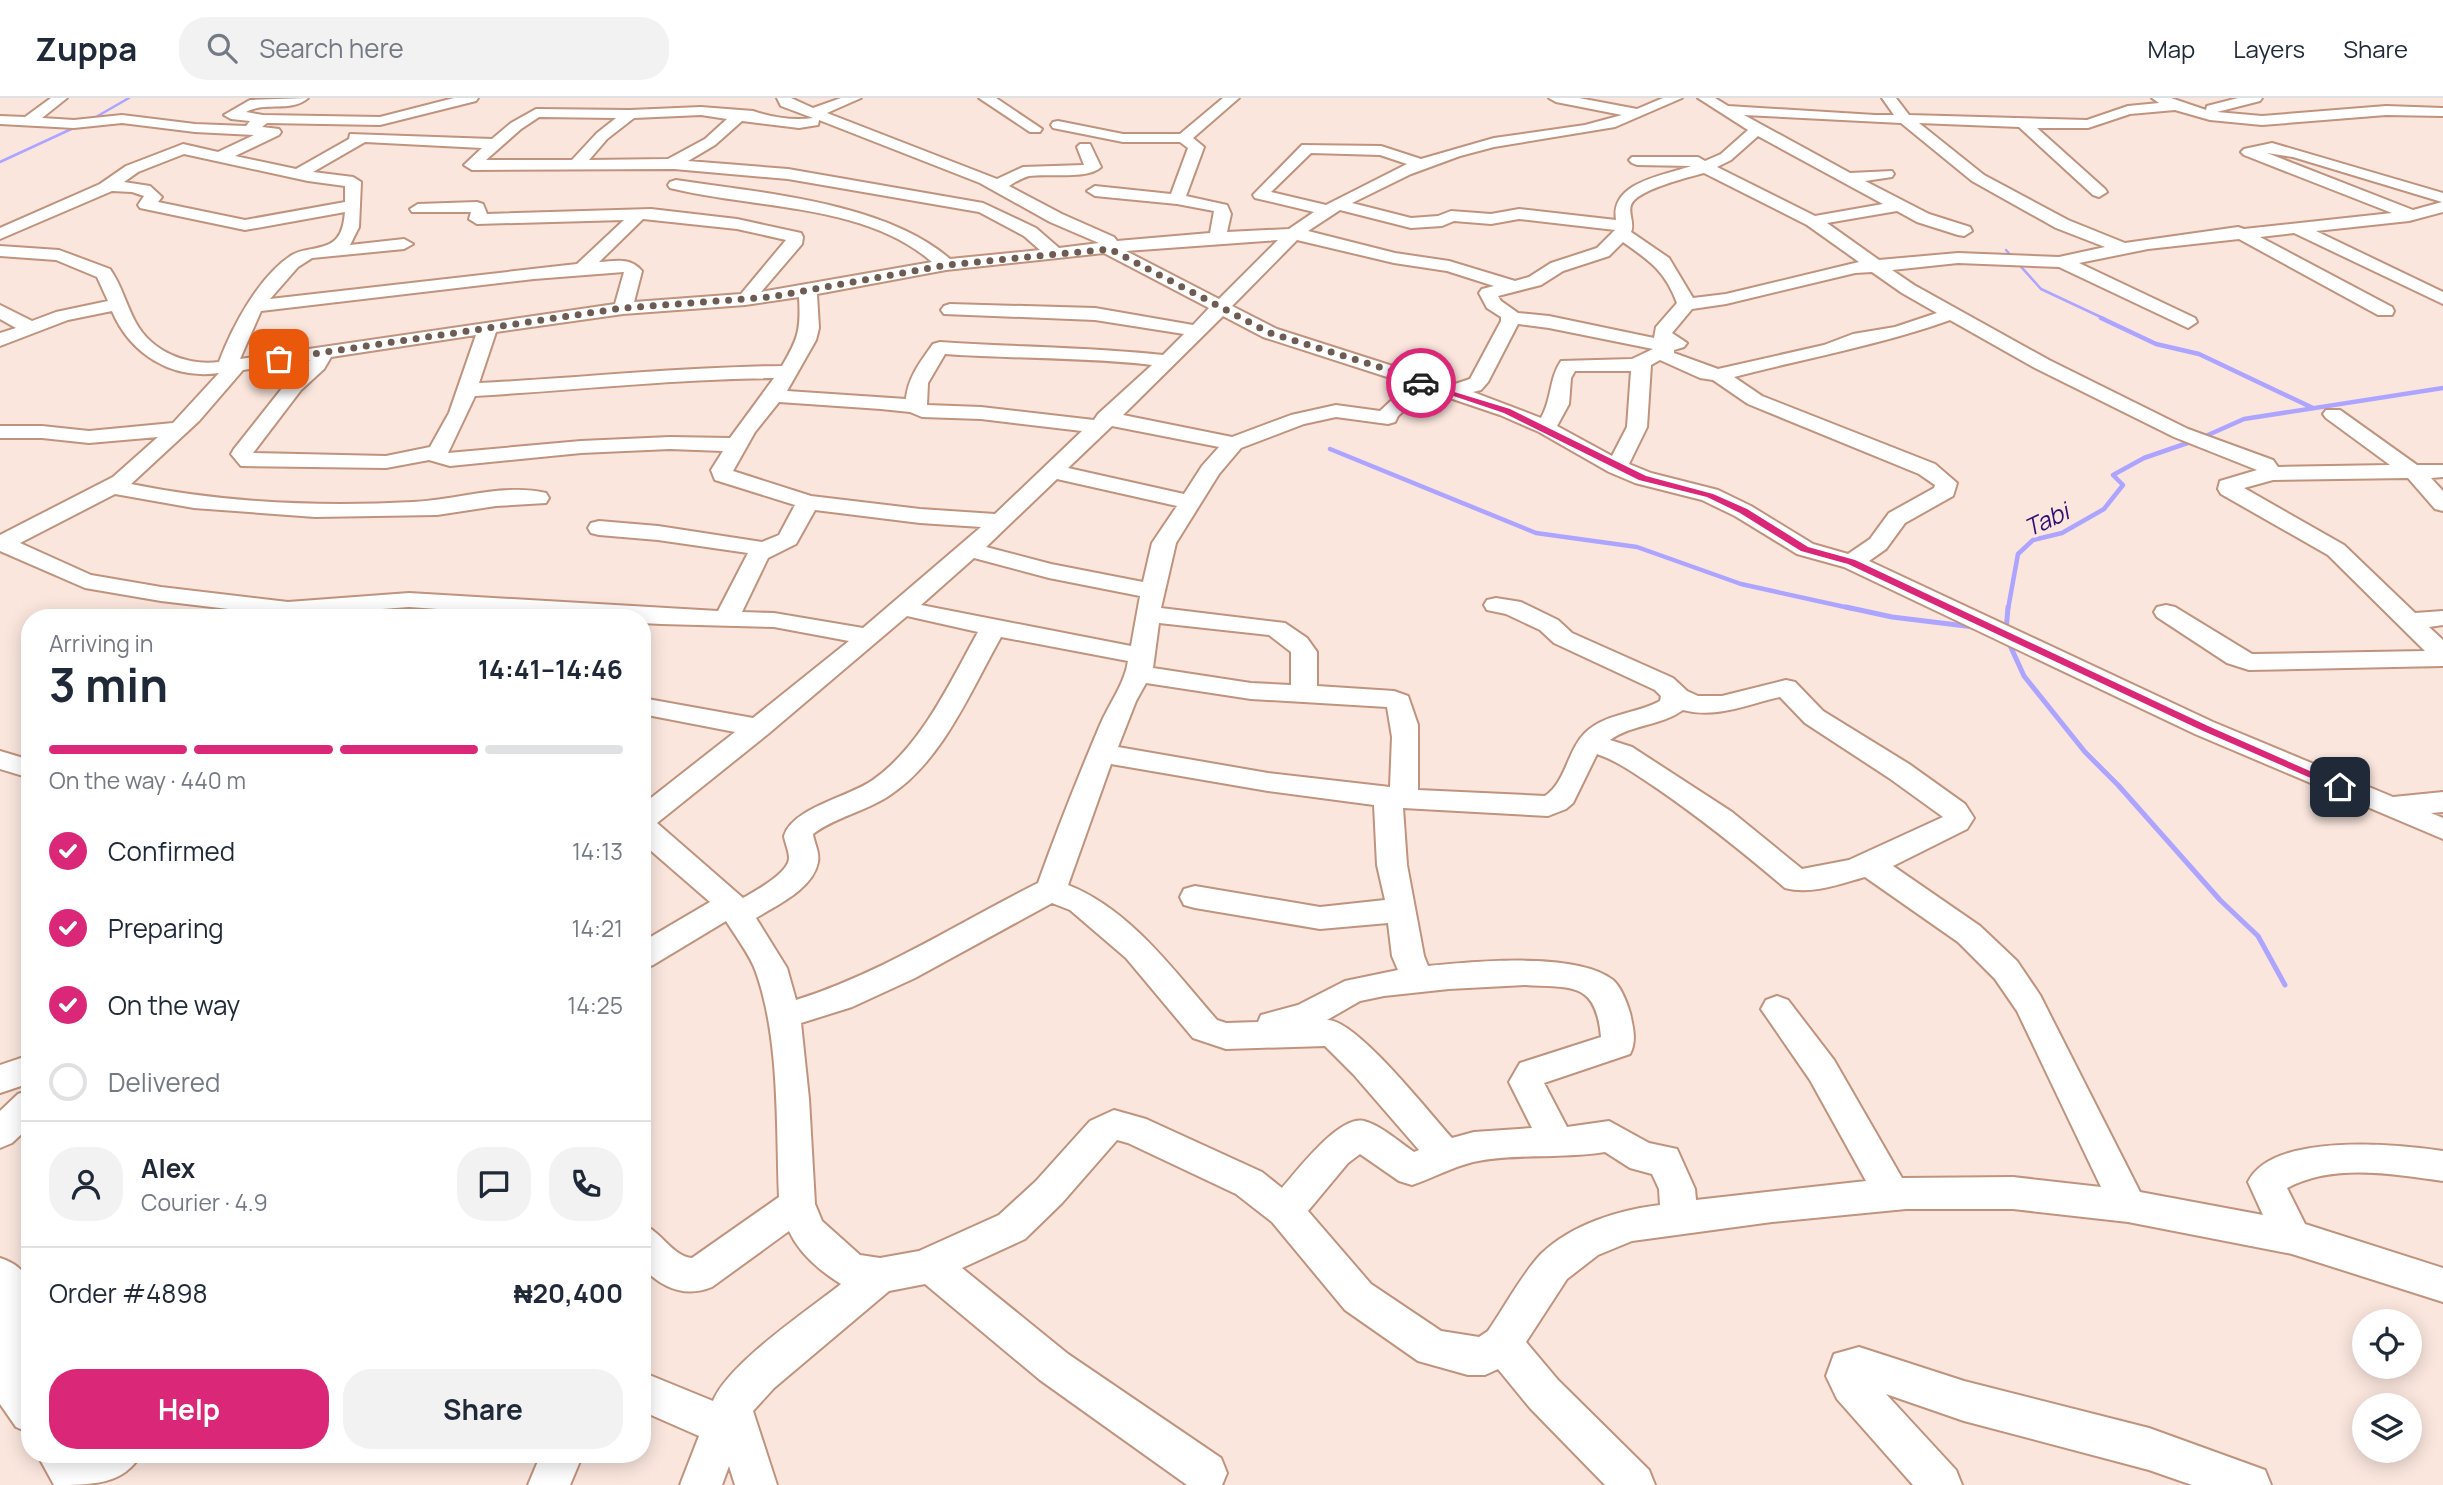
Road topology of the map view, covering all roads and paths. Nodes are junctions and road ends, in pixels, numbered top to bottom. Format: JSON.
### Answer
{"nodes":[{"id":1,"x":60,"y":98,"type":"edge"},
{"id":2,"x":302,"y":98,"type":"edge"},
{"id":3,"x":471,"y":98,"type":"edge"},
{"id":4,"x":784,"y":98,"type":"edge"},
{"id":5,"x":854,"y":98,"type":"edge"},
{"id":6,"x":986,"y":98,"type":"edge"},
{"id":7,"x":1232,"y":98,"type":"edge"},
{"id":8,"x":1556,"y":98,"type":"edge"},
{"id":9,"x":1675,"y":98,"type":"edge"},
{"id":10,"x":1705,"y":98,"type":"edge"},
{"id":11,"x":1889,"y":98,"type":"edge"},
{"id":12,"x":2159,"y":98,"type":"edge"},
{"id":13,"x":2255,"y":98,"type":"edge"},
{"id":14,"x":2386,"y":98,"type":"edge"},
{"id":15,"x":747,"y":99,"type":"edge"},
{"id":16,"x":1633,"y":106,"type":"edge"},
{"id":17,"x":2174,"y":106,"type":"junction"},
{"id":18,"x":2416,"y":108,"type":"junction"},
{"id":19,"x":1726,"y":110,"type":"junction"},
{"id":20,"x":2195,"y":111,"type":"junction"},
{"id":21,"x":770,"y":112,"type":"junction"},
{"id":22,"x":2440,"y":112,"type":"edge"},
{"id":23,"x":813,"y":113,"type":"junction"},
{"id":24,"x":630,"y":114,"type":"junction"},
{"id":25,"x":740,"y":115,"type":"junction"},
{"id":26,"x":264,"y":119,"type":"junction"},
{"id":27,"x":0,"y":120,"type":"edge"},
{"id":28,"x":1906,"y":120,"type":"junction"},
{"id":29,"x":831,"y":121,"type":"junction"},
{"id":30,"x":27,"y":122,"type":"junction"},
{"id":31,"x":2023,"y":123,"type":"junction"},
{"id":32,"x":799,"y":124,"type":"junction"},
{"id":33,"x":1059,"y":125,"type":"dead end"},
{"id":34,"x":1035,"y":129,"type":"dead end"},
{"id":35,"x":1757,"y":129,"type":"junction"},
{"id":36,"x":227,"y":130,"type":"junction"},
{"id":37,"x":244,"y":131,"type":"junction"},
{"id":38,"x":274,"y":132,"type":"junction"},
{"id":39,"x":363,"y":137,"type":"junction"},
{"id":40,"x":1184,"y":138,"type":"junction"},
{"id":41,"x":495,"y":144,"type":"junction"},
{"id":42,"x":1085,"y":147,"type":"dead end"},
{"id":43,"x":184,"y":149,"type":"junction"},
{"id":44,"x":220,"y":158,"type":"junction"},
{"id":45,"x":1637,"y":160,"type":"dead end"},
{"id":46,"x":671,"y":164,"type":"junction"},
{"id":47,"x":1422,"y":164,"type":"junction"},
{"id":48,"x":576,"y":165,"type":"junction"},
{"id":49,"x":1710,"y":165,"type":"junction"},
{"id":50,"x":298,"y":174,"type":"junction"},
{"id":51,"x":1886,"y":174,"type":"dead end"},
{"id":52,"x":1848,"y":178,"type":"junction"},
{"id":53,"x":335,"y":179,"type":"junction"},
{"id":54,"x":676,"y":186,"type":"dead end"},
{"id":55,"x":996,"y":186,"type":"junction"},
{"id":56,"x":107,"y":187,"type":"junction"},
{"id":57,"x":1096,"y":191,"type":"dead end"},
{"id":58,"x":2099,"y":192,"type":"dead end"},
{"id":59,"x":2443,"y":198,"type":"edge"},
{"id":60,"x":1177,"y":200,"type":"junction"},
{"id":61,"x":352,"y":206,"type":"junction"},
{"id":62,"x":1899,"y":206,"type":"junction"},
{"id":63,"x":1333,"y":207,"type":"junction"},
{"id":64,"x":2443,"y":207,"type":"edge"},
{"id":65,"x":418,"y":209,"type":"dead end"},
{"id":66,"x":639,"y":214,"type":"junction"},
{"id":67,"x":2416,"y":214,"type":"junction"},
{"id":68,"x":1813,"y":221,"type":"junction"},
{"id":69,"x":2443,"y":222,"type":"edge"},
{"id":70,"x":245,"y":225,"type":"junction"},
{"id":71,"x":2293,"y":227,"type":"junction"},
{"id":72,"x":5,"y":228,"type":"edge"},
{"id":73,"x":1624,"y":230,"type":"junction"},
{"id":74,"x":1964,"y":231,"type":"dead end"},
{"id":75,"x":2238,"y":232,"type":"junction"},
{"id":76,"x":1293,"y":234,"type":"junction"},
{"id":77,"x":1217,"y":238,"type":"junction"},
{"id":78,"x":404,"y":244,"type":"dead end"},
{"id":79,"x":1110,"y":249,"type":"junction"},
{"id":80,"x":2123,"y":249,"type":"junction"},
{"id":81,"x":0,"y":251,"type":"edge"},
{"id":82,"x":1056,"y":254,"type":"junction"},
{"id":83,"x":302,"y":256,"type":"junction"},
{"id":84,"x":2062,"y":262,"type":"junction"},
{"id":85,"x":946,"y":265,"type":"junction"},
{"id":86,"x":1873,"y":266,"type":"junction"},
{"id":87,"x":583,"y":267,"type":"junction"},
{"id":88,"x":1510,"y":285,"type":"junction"},
{"id":89,"x":808,"y":292,"type":"junction"},
{"id":90,"x":2443,"y":299,"type":"edge"},
{"id":91,"x":745,"y":300,"type":"junction"},
{"id":92,"x":119,"y":304,"type":"junction"},
{"id":93,"x":1686,"y":304,"type":"junction"},
{"id":94,"x":253,"y":307,"type":"junction"},
{"id":95,"x":623,"y":308,"type":"junction"},
{"id":96,"x":1220,"y":308,"type":"junction"},
{"id":97,"x":0,"y":311,"type":"edge"},
{"id":98,"x":2385,"y":311,"type":"dead end"},
{"id":99,"x":1951,"y":314,"type":"junction"},
{"id":100,"x":1511,"y":318,"type":"junction"},
{"id":101,"x":2188,"y":322,"type":"dead end"},
{"id":102,"x":30,"y":328,"type":"junction"},
{"id":103,"x":488,"y":329,"type":"junction"},
{"id":104,"x":945,"y":329,"type":"junction"},
{"id":105,"x":1197,"y":331,"type":"junction"},
{"id":106,"x":0,"y":340,"type":"edge"},
{"id":107,"x":1663,"y":349,"type":"junction"},
{"id":108,"x":323,"y":353,"type":"junction"},
{"id":109,"x":1166,"y":361,"type":"junction"},
{"id":110,"x":1641,"y":363,"type":"junction"},
{"id":111,"x":232,"y":366,"type":"junction"},
{"id":112,"x":788,"y":372,"type":"junction"},
{"id":113,"x":1717,"y":375,"type":"junction"},
{"id":114,"x":1422,"y":383,"type":"junction"},
{"id":115,"x":467,"y":390,"type":"junction"},
{"id":116,"x":1449,"y":392,"type":"junction"},
{"id":117,"x":774,"y":395,"type":"junction"},
{"id":118,"x":916,"y":407,"type":"junction"},
{"id":119,"x":2333,"y":414,"type":"dead end"},
{"id":120,"x":1101,"y":423,"type":"junction"},
{"id":121,"x":1546,"y":428,"type":"junction"},
{"id":122,"x":178,"y":429,"type":"junction"},
{"id":123,"x":0,"y":432,"type":"edge"},
{"id":124,"x":1234,"y":444,"type":"junction"},
{"id":125,"x":737,"y":445,"type":"junction"},
{"id":126,"x":438,"y":452,"type":"junction"},
{"id":127,"x":1617,"y":467,"type":"junction"},
{"id":128,"x":1051,"y":471,"type":"junction"},
{"id":129,"x":2443,"y":471,"type":"edge"},
{"id":130,"x":2272,"y":474,"type":"junction"},
{"id":131,"x":2416,"y":474,"type":"junction"},
{"id":132,"x":114,"y":487,"type":"junction"},
{"id":133,"x":538,"y":498,"type":"dead end"},
{"id":134,"x":808,"y":502,"type":"junction"},
{"id":135,"x":1190,"y":502,"type":"junction"},
{"id":136,"x":2443,"y":504,"type":"edge"},
{"id":137,"x":1000,"y":521,"type":"junction"},
{"id":138,"x":599,"y":528,"type":"dead end"},
{"id":139,"x":1,"y":543,"type":"edge"},
{"id":140,"x":765,"y":549,"type":"junction"},
{"id":141,"x":970,"y":550,"type":"junction"},
{"id":142,"x":1852,"y":562,"type":"junction"},
{"id":143,"x":1151,"y":603,"type":"junction"},
{"id":144,"x":1496,"y":605,"type":"dead end"},
{"id":145,"x":903,"y":608,"type":"junction"},
{"id":146,"x":268,"y":609,"type":"edge"},
{"id":147,"x":330,"y":609,"type":"edge"},
{"id":148,"x":490,"y":609,"type":"edge"},
{"id":149,"x":2166,"y":612,"type":"dead end"},
{"id":150,"x":651,"y":617,"type":"edge"},
{"id":151,"x":727,"y":618,"type":"junction"},
{"id":152,"x":2443,"y":618,"type":"edge"},
{"id":153,"x":2409,"y":621,"type":"junction"},
{"id":154,"x":993,"y":628,"type":"junction"},
{"id":155,"x":869,"y":637,"type":"junction"},
{"id":156,"x":2443,"y":656,"type":"edge"},
{"id":157,"x":1140,"y":664,"type":"junction"},
{"id":158,"x":1304,"y":693,"type":"junction"},
{"id":159,"x":1674,"y":696,"type":"junction"},
{"id":160,"x":651,"y":708,"type":"edge"},
{"id":161,"x":759,"y":728,"type":"junction"},
{"id":162,"x":1591,"y":743,"type":"junction"},
{"id":163,"x":1101,"y":753,"type":"junction"},
{"id":164,"x":0,"y":760,"type":"edge"},
{"id":165,"x":21,"y":766,"type":"edge"},
{"id":166,"x":1396,"y":798,"type":"junction"},
{"id":167,"x":2443,"y":802,"type":"edge"},
{"id":168,"x":2389,"y":807,"type":"junction"},
{"id":169,"x":651,"y":813,"type":"edge"},
{"id":170,"x":2443,"y":829,"type":"edge"},
{"id":171,"x":651,"y":834,"type":"edge"},
{"id":172,"x":1867,"y":863,"type":"junction"},
{"id":173,"x":1051,"y":890,"type":"junction"},
{"id":174,"x":1195,"y":897,"type":"dead end"},
{"id":175,"x":735,"y":909,"type":"junction"},
{"id":176,"x":1402,"y":910,"type":"junction"},
{"id":177,"x":651,"y":952,"type":"edge"},
{"id":178,"x":1419,"y":980,"type":"junction"},
{"id":179,"x":1777,"y":1009,"type":"dead end"},
{"id":180,"x":784,"y":1016,"type":"junction"},
{"id":181,"x":1319,"y":1024,"type":"junction"},
{"id":182,"x":21,"y":1072,"type":"edge"},
{"id":183,"x":0,"y":1079,"type":"edge"},
{"id":184,"x":21,"y":1113,"type":"edge"},
{"id":185,"x":0,"y":1133,"type":"edge"},
{"id":186,"x":1557,"y":1142,"type":"junction"},
{"id":187,"x":1445,"y":1155,"type":"junction"},
{"id":188,"x":2443,"y":1166,"type":"edge"},
{"id":189,"x":1892,"y":1194,"type":"junction"},
{"id":190,"x":797,"y":1204,"type":"junction"},
{"id":191,"x":2128,"y":1206,"type":"junction"},
{"id":192,"x":1285,"y":1211,"type":"junction"},
{"id":193,"x":1680,"y":1219,"type":"junction"},
{"id":194,"x":2292,"y":1237,"type":"junction"},
{"id":195,"x":651,"y":1250,"type":"edge"},
{"id":196,"x":930,"y":1265,"type":"junction"},
{"id":197,"x":0,"y":1275,"type":"edge"},
{"id":198,"x":880,"y":1275,"type":"junction"},
{"id":199,"x":2443,"y":1285,"type":"edge"},
{"id":200,"x":1502,"y":1344,"type":"junction"},
{"id":201,"x":651,"y":1394,"type":"edge"},
{"id":202,"x":21,"y":1400,"type":"edge"},
{"id":203,"x":727,"y":1416,"type":"junction"},
{"id":204,"x":64,"y":1463,"type":"edge"},
{"id":205,"x":109,"y":1463,"type":"edge"},
{"id":206,"x":558,"y":1463,"type":"edge"},
{"id":207,"x":1206,"y":1473,"type":"dead end"},
{"id":208,"x":549,"y":1485,"type":"edge"},
{"id":209,"x":701,"y":1485,"type":"edge"},
{"id":210,"x":756,"y":1485,"type":"edge"},
{"id":211,"x":1634,"y":1485,"type":"edge"},
{"id":212,"x":1941,"y":1485,"type":"edge"},
{"id":213,"x":2250,"y":1485,"type":"edge"}],
"edges":[{"from":1,"to":30,"type":"street"},
{"from":2,"to":26,"type":"street"},
{"from":3,"to":26,"type":"street"},
{"from":4,"to":23,"type":"street"},
{"from":5,"to":23,"type":"street"},
{"from":6,"to":34,"type":"street"},
{"from":7,"to":40,"type":"street"},
{"from":8,"to":16,"type":"street"},
{"from":9,"to":16,"type":"street"},
{"from":10,"to":19,"type":"street"},
{"from":11,"to":28,"type":"street"},
{"from":12,"to":17,"type":"street"},
{"from":13,"to":20,"type":"street"},
{"from":14,"to":18,"type":"street"},
{"from":15,"to":21,"type":"street"},
{"from":16,"to":47,"type":"street"},
{"from":17,"to":20,"type":"street"},
{"from":17,"to":31,"type":"street"},
{"from":18,"to":20,"type":"street"},
{"from":18,"to":22,"type":"street"},
{"from":19,"to":28,"type":"street"},
{"from":19,"to":35,"type":"street"},
{"from":21,"to":25,"type":"street"},
{"from":21,"to":32,"type":"street"},
{"from":23,"to":29,"type":"street"},
{"from":24,"to":25,"type":"street"},
{"from":24,"to":41,"type":"street"},
{"from":24,"to":48,"type":"street"},
{"from":25,"to":32,"type":"street"},
{"from":25,"to":46,"type":"street"},
{"from":26,"to":37,"type":"street"},
{"from":27,"to":30,"type":"street"},
{"from":28,"to":31,"type":"street"},
{"from":28,"to":80,"type":"street"},
{"from":29,"to":32,"type":"street"},
{"from":29,"to":55,"type":"street"},
{"from":30,"to":36,"type":"street"},
{"from":31,"to":58,"type":"street"},
{"from":33,"to":40,"type":"street"},
{"from":35,"to":49,"type":"street"},
{"from":35,"to":52,"type":"street"},
{"from":36,"to":37,"type":"street"},
{"from":36,"to":43,"type":"street"},
{"from":37,"to":38,"type":"street"},
{"from":38,"to":39,"type":"street"},
{"from":38,"to":44,"type":"street"},
{"from":39,"to":41,"type":"street"},
{"from":39,"to":50,"type":"street"},
{"from":40,"to":60,"type":"street"},
{"from":41,"to":48,"type":"street"},
{"from":42,"to":55,"type":"street"},
{"from":43,"to":44,"type":"street"},
{"from":43,"to":56,"type":"street"},
{"from":44,"to":50,"type":"street"},
{"from":45,"to":49,"type":"street"},
{"from":46,"to":48,"type":"street"},
{"from":46,"to":82,"type":"street"},
{"from":47,"to":63,"type":"street"},
{"from":47,"to":63,"type":"street"},
{"from":49,"to":68,"type":"street"},
{"from":49,"to":73,"type":"street"},
{"from":50,"to":53,"type":"street"},
{"from":51,"to":52,"type":"street"},
{"from":52,"to":62,"type":"street"},
{"from":53,"to":61,"type":"street"},
{"from":53,"to":70,"type":"street"},
{"from":54,"to":85,"type":"street"},
{"from":55,"to":79,"type":"street"},
{"from":56,"to":70,"type":"street"},
{"from":56,"to":72,"type":"street"},
{"from":57,"to":60,"type":"street"},
{"from":59,"to":67,"type":"street"},
{"from":60,"to":77,"type":"street"},
{"from":61,"to":70,"type":"street"},
{"from":61,"to":83,"type":"street"},
{"from":62,"to":68,"type":"street"},
{"from":62,"to":74,"type":"street"},
{"from":63,"to":73,"type":"street"},
{"from":63,"to":76,"type":"street"},
{"from":64,"to":67,"type":"street"},
{"from":65,"to":66,"type":"street"},
{"from":66,"to":87,"type":"street"},
{"from":66,"to":91,"type":"street"},
{"from":67,"to":69,"type":"street"},
{"from":67,"to":71,"type":"street"},
{"from":68,"to":86,"type":"street"},
{"from":71,"to":75,"type":"street"},
{"from":71,"to":90,"type":"street"},
{"from":73,"to":88,"type":"street"},
{"from":73,"to":93,"type":"street"},
{"from":75,"to":80,"type":"street"},
{"from":75,"to":98,"type":"street"},
{"from":76,"to":77,"type":"street"},
{"from":76,"to":88,"type":"street"},
{"from":76,"to":96,"type":"street"},
{"from":77,"to":79,"type":"street"},
{"from":78,"to":83,"type":"street"},
{"from":79,"to":82,"type":"street"},
{"from":79,"to":96,"type":"street"},
{"from":80,"to":84,"type":"street"},
{"from":81,"to":92,"type":"street"},
{"from":82,"to":85,"type":"street"},
{"from":83,"to":94,"type":"street"},
{"from":84,"to":86,"type":"street"},
{"from":84,"to":101,"type":"street"},
{"from":85,"to":89,"type":"street"},
{"from":85,"to":104,"type":"street"},
{"from":86,"to":93,"type":"street"},
{"from":86,"to":99,"type":"street"},
{"from":87,"to":94,"type":"street"},
{"from":87,"to":95,"type":"street"},
{"from":88,"to":100,"type":"street"},
{"from":89,"to":91,"type":"street"},
{"from":89,"to":112,"type":"street"},
{"from":91,"to":95,"type":"street"},
{"from":92,"to":102,"type":"street"},
{"from":92,"to":111,"type":"street"},
{"from":93,"to":107,"type":"street"},
{"from":94,"to":111,"type":"street"},
{"from":95,"to":103,"type":"street"},
{"from":96,"to":105,"type":"street"},
{"from":96,"to":114,"type":"street"},
{"from":97,"to":102,"type":"street"},
{"from":99,"to":113,"type":"street"},
{"from":99,"to":130,"type":"street"},
{"from":100,"to":107,"type":"street"},
{"from":100,"to":116,"type":"street"},
{"from":102,"to":106,"type":"street"},
{"from":103,"to":108,"type":"street"},
{"from":103,"to":115,"type":"street"},
{"from":104,"to":105,"type":"street"},
{"from":104,"to":109,"type":"street"},
{"from":104,"to":118,"type":"street"},
{"from":105,"to":109,"type":"street"},
{"from":107,"to":110,"type":"street"},
{"from":107,"to":113,"type":"street"},
{"from":108,"to":111,"type":"street"},
{"from":108,"to":126,"type":"street"},
{"from":109,"to":120,"type":"street"},
{"from":110,"to":121,"type":"street"},
{"from":110,"to":127,"type":"street"},
{"from":111,"to":122,"type":"street"},
{"from":112,"to":115,"type":"street"},
{"from":112,"to":117,"type":"street"},
{"from":113,"to":142,"type":"street"},
{"from":114,"to":116,"type":"street"},
{"from":114,"to":124,"type":"street"},
{"from":115,"to":126,"type":"street"},
{"from":116,"to":121,"type":"street"},
{"from":117,"to":118,"type":"street"},
{"from":117,"to":125,"type":"street"},
{"from":118,"to":120,"type":"street"},
{"from":119,"to":131,"type":"street"},
{"from":120,"to":124,"type":"street"},
{"from":120,"to":128,"type":"street"},
{"from":121,"to":127,"type":"street"},
{"from":122,"to":123,"type":"street"},
{"from":122,"to":132,"type":"street"},
{"from":124,"to":135,"type":"street"},
{"from":125,"to":126,"type":"street"},
{"from":125,"to":134,"type":"street"},
{"from":127,"to":142,"type":"street"},
{"from":128,"to":135,"type":"street"},
{"from":128,"to":137,"type":"street"},
{"from":129,"to":131,"type":"street"},
{"from":130,"to":131,"type":"street"},
{"from":130,"to":153,"type":"street"},
{"from":131,"to":136,"type":"street"},
{"from":132,"to":133,"type":"street"},
{"from":132,"to":139,"type":"street"},
{"from":134,"to":137,"type":"street"},
{"from":134,"to":140,"type":"street"},
{"from":135,"to":143,"type":"street"},
{"from":137,"to":141,"type":"street"},
{"from":138,"to":140,"type":"street"},
{"from":139,"to":146,"type":"street"},
{"from":140,"to":151,"type":"street"},
{"from":141,"to":143,"type":"street"},
{"from":141,"to":145,"type":"street"},
{"from":142,"to":168,"type":"street"},
{"from":143,"to":157,"type":"street"},
{"from":143,"to":158,"type":"street"},
{"from":144,"to":159,"type":"street"},
{"from":145,"to":154,"type":"street"},
{"from":145,"to":155,"type":"street"},
{"from":147,"to":148,"type":"street"},
{"from":149,"to":156,"type":"street"},
{"from":150,"to":151,"type":"street"},
{"from":151,"to":155,"type":"street"},
{"from":152,"to":153,"type":"street"},
{"from":153,"to":156,"type":"street"},
{"from":154,"to":157,"type":"street"},
{"from":154,"to":175,"type":"street"},
{"from":155,"to":161,"type":"street"},
{"from":157,"to":158,"type":"street"},
{"from":157,"to":163,"type":"street"},
{"from":158,"to":166,"type":"street"},
{"from":159,"to":162,"type":"street"},
{"from":159,"to":172,"type":"street"},
{"from":160,"to":161,"type":"street"},
{"from":161,"to":169,"type":"street"},
{"from":162,"to":166,"type":"street"},
{"from":162,"to":172,"type":"street"},
{"from":163,"to":166,"type":"street"},
{"from":163,"to":173,"type":"street"},
{"from":164,"to":165,"type":"street"},
{"from":166,"to":176,"type":"street"},
{"from":167,"to":168,"type":"street"},
{"from":168,"to":170,"type":"street"},
{"from":171,"to":175,"type":"street"},
{"from":172,"to":191,"type":"street"},
{"from":173,"to":180,"type":"street"},
{"from":173,"to":181,"type":"street"},
{"from":174,"to":176,"type":"street"},
{"from":175,"to":177,"type":"street"},
{"from":175,"to":180,"type":"street"},
{"from":176,"to":178,"type":"street"},
{"from":178,"to":181,"type":"street"},
{"from":178,"to":186,"type":"street"},
{"from":179,"to":189,"type":"street"},
{"from":180,"to":190,"type":"street"},
{"from":181,"to":187,"type":"street"},
{"from":182,"to":183,"type":"street"},
{"from":184,"to":185,"type":"street"},
{"from":186,"to":187,"type":"street"},
{"from":186,"to":193,"type":"street"},
{"from":187,"to":192,"type":"street"},
{"from":188,"to":194,"type":"street"},
{"from":189,"to":191,"type":"street"},
{"from":189,"to":193,"type":"street"},
{"from":190,"to":195,"type":"street"},
{"from":190,"to":198,"type":"street"},
{"from":191,"to":194,"type":"street"},
{"from":192,"to":196,"type":"street"},
{"from":192,"to":200,"type":"street"},
{"from":193,"to":200,"type":"street"},
{"from":194,"to":199,"type":"street"},
{"from":196,"to":198,"type":"street"},
{"from":196,"to":207,"type":"street"},
{"from":197,"to":202,"type":"street"},
{"from":198,"to":203,"type":"street"},
{"from":200,"to":211,"type":"street"},
{"from":201,"to":203,"type":"street"},
{"from":203,"to":209,"type":"street"},
{"from":203,"to":210,"type":"street"},
{"from":204,"to":205,"type":"street"},
{"from":206,"to":208,"type":"street"},
{"from":212,"to":213,"type":"street"}]}
